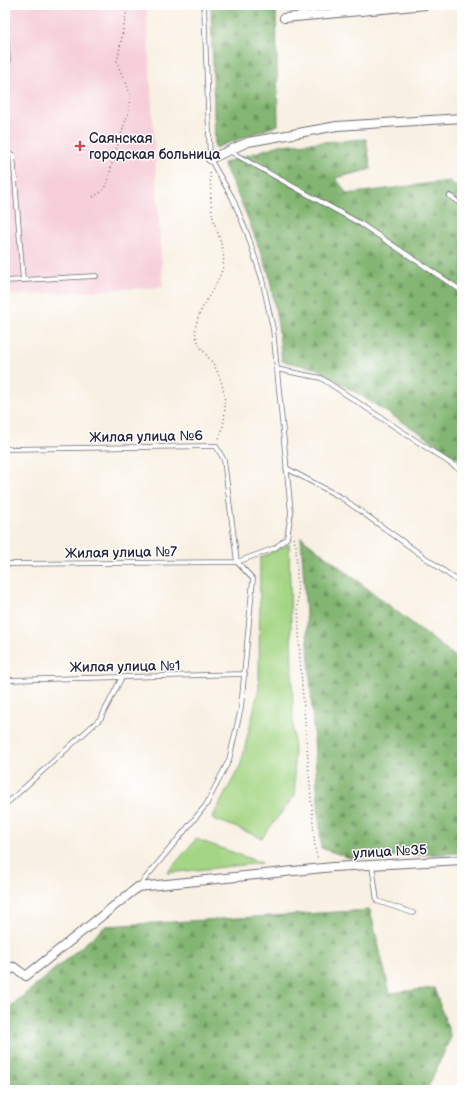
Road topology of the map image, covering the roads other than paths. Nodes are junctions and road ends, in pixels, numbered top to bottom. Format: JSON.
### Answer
{"nodes":[{"id":1,"x":204,"y":5,"type":"edge"},
{"id":2,"x":426,"y":5,"type":"edge"},
{"id":3,"x":284,"y":18,"type":"dead end"},
{"id":4,"x":5,"y":24,"type":"edge"},
{"id":5,"x":5,"y":62,"type":"edge"},
{"id":6,"x":462,"y":118,"type":"edge"},
{"id":7,"x":228,"y":151,"type":"junction"},
{"id":8,"x":5,"y":153,"type":"edge"},
{"id":9,"x":210,"y":159,"type":"junction"},
{"id":10,"x":450,"y":196,"type":"dead end"},
{"id":11,"x":462,"y":205,"type":"edge"},
{"id":12,"x":96,"y":276,"type":"dead end"},
{"id":13,"x":23,"y":280,"type":"junction"},
{"id":14,"x":5,"y":281,"type":"edge"},
{"id":15,"x":462,"y":291,"type":"edge"},
{"id":16,"x":276,"y":369,"type":"junction"},
{"id":17,"x":5,"y":449,"type":"edge"},
{"id":18,"x":286,"y":468,"type":"junction"},
{"id":19,"x":462,"y":471,"type":"edge"},
{"id":20,"x":237,"y":562,"type":"junction"},
{"id":21,"x":5,"y":564,"type":"edge"},
{"id":22,"x":462,"y":584,"type":"edge"},
{"id":23,"x":245,"y":674,"type":"junction"},
{"id":24,"x":122,"y":677,"type":"junction"},
{"id":25,"x":5,"y":680,"type":"edge"},
{"id":26,"x":5,"y":805,"type":"edge"},
{"id":27,"x":462,"y":860,"type":"edge"},
{"id":28,"x":372,"y":865,"type":"junction"},
{"id":29,"x":138,"y":887,"type":"junction"},
{"id":30,"x":413,"y":913,"type":"dead end"},
{"id":31,"x":5,"y":961,"type":"edge"},
{"id":32,"x":14,"y":967,"type":"junction"},
{"id":33,"x":5,"y":974,"type":"edge"}],
"edges":[{"from":1,"to":9,"type":"lane"},
{"from":2,"to":3,"type":"street"},
{"from":4,"to":5,"type":"lane"},
{"from":6,"to":7,"type":"street"},
{"from":7,"to":9,"type":"street"},
{"from":7,"to":15,"type":"lane"},
{"from":8,"to":13,"type":"lane"},
{"from":9,"to":16,"type":"lane","name":"Жилая улица №7"},
{"from":10,"to":11,"type":"lane"},
{"from":12,"to":13,"type":"lane"},
{"from":13,"to":14,"type":"lane"},
{"from":16,"to":18,"type":"lane","name":"Жилая улица №7"},
{"from":16,"to":19,"type":"lane"},
{"from":17,"to":20,"type":"lane","name":"Жилая улица №6"},
{"from":18,"to":20,"type":"lane","name":"Жилая улица №7"},
{"from":18,"to":22,"type":"lane"},
{"from":20,"to":21,"type":"lane","name":"Жилая улица №7"},
{"from":20,"to":23,"type":"lane"},
{"from":23,"to":24,"type":"lane","name":"Жилая улица №1"},
{"from":23,"to":29,"type":"lane"},
{"from":24,"to":25,"type":"lane","name":"Жилая улица №1"},
{"from":24,"to":26,"type":"lane"},
{"from":27,"to":28,"type":"street","name":"улица №35"},
{"from":28,"to":29,"type":"street","name":"улица №35"},
{"from":28,"to":30,"type":"lane"},
{"from":29,"to":32,"type":"street"},
{"from":31,"to":32,"type":"lane"},
{"from":32,"to":33,"type":"street"}]}
